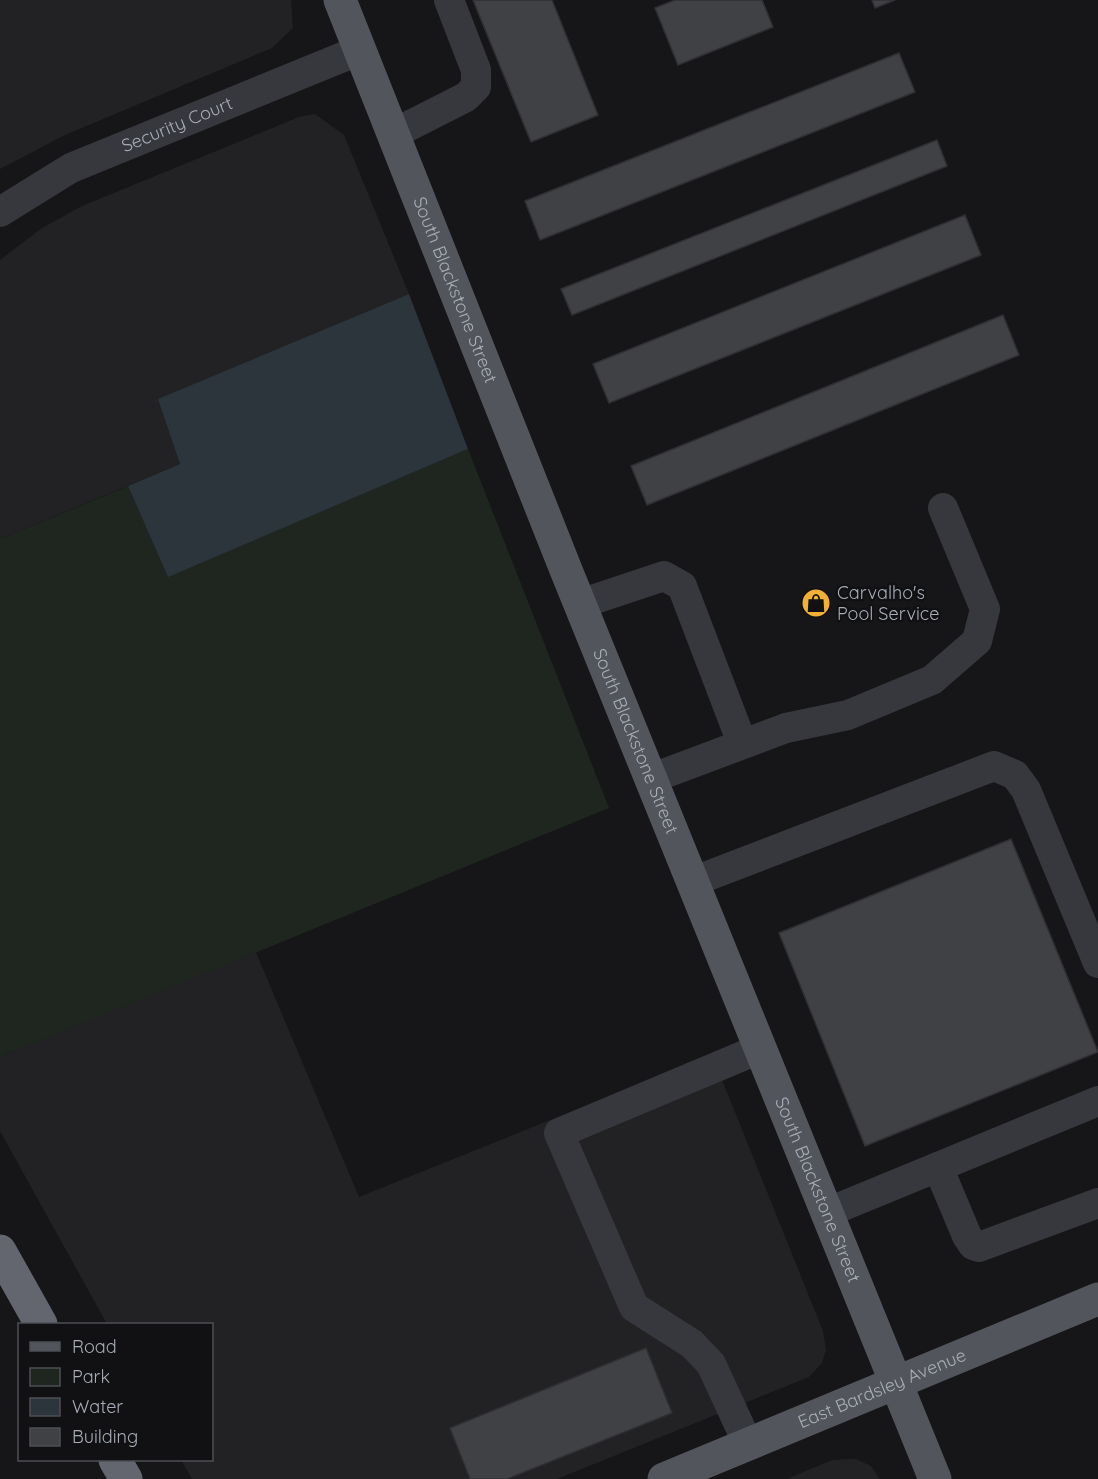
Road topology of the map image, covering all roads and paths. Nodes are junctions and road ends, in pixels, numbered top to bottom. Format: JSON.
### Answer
{"nodes":[{"id":1,"x":340,"y":0,"type":"edge"},
{"id":2,"x":448,"y":0,"type":"edge"},
{"id":3,"x":360,"y":50,"type":"junction"},
{"id":4,"x":393,"y":134,"type":"junction"},
{"id":5,"x":0,"y":212,"type":"edge"},
{"id":6,"x":943,"y":508,"type":"dead end"},
{"id":7,"x":580,"y":604,"type":"junction"},
{"id":8,"x":742,"y":743,"type":"junction"},
{"id":9,"x":650,"y":779,"type":"junction"},
{"id":10,"x":692,"y":882,"type":"junction"},
{"id":11,"x":1098,"y":963,"type":"edge"},
{"id":12,"x":759,"y":1049,"type":"junction"},
{"id":13,"x":1098,"y":1101,"type":"edge"},
{"id":14,"x":938,"y":1167,"type":"junction"},
{"id":15,"x":1098,"y":1203,"type":"edge"},
{"id":16,"x":826,"y":1213,"type":"junction"},
{"id":17,"x":0,"y":1251,"type":"edge"},
{"id":18,"x":1098,"y":1299,"type":"edge"},
{"id":19,"x":39,"y":1323,"type":"edge"},
{"id":20,"x":897,"y":1382,"type":"junction"},
{"id":21,"x":748,"y":1444,"type":"junction"},
{"id":22,"x":116,"y":1461,"type":"edge"},
{"id":23,"x":126,"y":1479,"type":"edge"},
{"id":24,"x":664,"y":1479,"type":"edge"},
{"id":25,"x":935,"y":1479,"type":"edge"}],
"edges":[{"from":1,"to":3,"type":"main road","name":"South Blackstone Street"},
{"from":2,"to":4,"type":"street"},
{"from":3,"to":4,"type":"main road","name":"South Blackstone Street"},
{"from":3,"to":5,"type":"street","name":"Security Court"},
{"from":4,"to":7,"type":"main road","name":"South Blackstone Street"},
{"from":6,"to":8,"type":"street"},
{"from":7,"to":8,"type":"street"},
{"from":7,"to":9,"type":"main road","name":"South Blackstone Street"},
{"from":8,"to":9,"type":"street"},
{"from":9,"to":10,"type":"main road","name":"South Blackstone Street"},
{"from":10,"to":11,"type":"street"},
{"from":10,"to":12,"type":"main road","name":"South Blackstone Street"},
{"from":12,"to":16,"type":"main road","name":"South Blackstone Street"},
{"from":12,"to":21,"type":"street"},
{"from":13,"to":14,"type":"street"},
{"from":14,"to":15,"type":"street"},
{"from":14,"to":16,"type":"street"},
{"from":16,"to":20,"type":"main road","name":"South Blackstone Street"},
{"from":17,"to":19,"type":"highway"},
{"from":18,"to":20,"type":"main road","name":"East Bardsley Avenue"},
{"from":20,"to":21,"type":"main road","name":"East Bardsley Avenue"},
{"from":20,"to":25,"type":"main road","name":"South Blackstone Street"},
{"from":21,"to":24,"type":"main road","name":"East Bardsley Avenue"},
{"from":22,"to":23,"type":"highway"}]}
